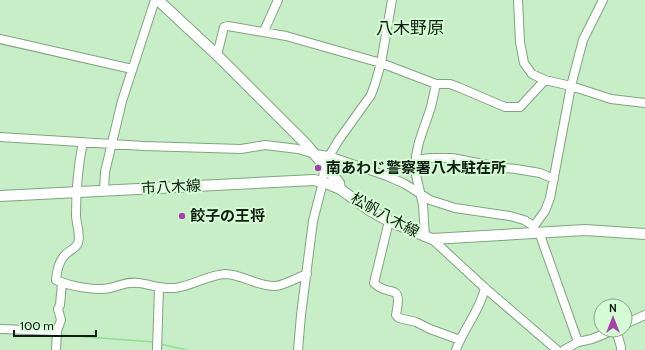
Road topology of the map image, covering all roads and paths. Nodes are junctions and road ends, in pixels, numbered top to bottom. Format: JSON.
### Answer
{"nodes":[{"id":1,"x":155,"y":0,"type":"edge"},
{"id":2,"x":158,"y":0,"type":"edge"},
{"id":3,"x":278,"y":0,"type":"edge"},
{"id":4,"x":392,"y":0,"type":"edge"},
{"id":5,"x":518,"y":0,"type":"edge"},
{"id":6,"x":603,"y":0,"type":"edge"},
{"id":7,"x":264,"y":31,"type":"junction"},
{"id":8,"x":0,"y":39,"type":"edge"},
{"id":9,"x":217,"y":55,"type":"junction"},
{"id":10,"x":381,"y":63,"type":"junction"},
{"id":11,"x":132,"y":69,"type":"junction"},
{"id":12,"x":545,"y":80,"type":"junction"},
{"id":13,"x":436,"y":84,"type":"junction"},
{"id":14,"x":571,"y":86,"type":"junction"},
{"id":15,"x":645,"y":103,"type":"edge"},
{"id":16,"x":0,"y":137,"type":"edge"},
{"id":17,"x":83,"y":142,"type":"junction"},
{"id":18,"x":111,"y":144,"type":"junction"},
{"id":19,"x":315,"y":154,"type":"junction"},
{"id":20,"x":330,"y":156,"type":"junction"},
{"id":21,"x":416,"y":160,"type":"junction"},
{"id":22,"x":324,"y":165,"type":"junction"},
{"id":23,"x":554,"y":179,"type":"junction"},
{"id":24,"x":323,"y":182,"type":"junction"},
{"id":25,"x":340,"y":189,"type":"junction"},
{"id":26,"x":104,"y":191,"type":"junction"},
{"id":27,"x":76,"y":192,"type":"junction"},
{"id":28,"x":420,"y":193,"type":"junction"},
{"id":29,"x":0,"y":196,"type":"edge"},
{"id":30,"x":389,"y":221,"type":"junction"},
{"id":31,"x":535,"y":230,"type":"junction"},
{"id":32,"x":645,"y":234,"type":"edge"},
{"id":33,"x":429,"y":238,"type":"junction"},
{"id":34,"x":307,"y":274,"type":"junction"},
{"id":35,"x":62,"y":283,"type":"junction"},
{"id":36,"x":159,"y":288,"type":"junction"},
{"id":37,"x":485,"y":288,"type":"junction"},
{"id":38,"x":645,"y":315,"type":"edge"},
{"id":39,"x":633,"y":320,"type":"edge"},
{"id":40,"x":0,"y":329,"type":"edge"},
{"id":41,"x":57,"y":331,"type":"junction"},
{"id":42,"x":595,"y":338,"type":"edge"},
{"id":43,"x":618,"y":338,"type":"edge"},
{"id":44,"x":460,"y":340,"type":"junction"},
{"id":45,"x":578,"y":342,"type":"junction"},
{"id":46,"x":623,"y":349,"type":"edge"},
{"id":47,"x":56,"y":350,"type":"edge"},
{"id":48,"x":157,"y":350,"type":"edge"},
{"id":49,"x":298,"y":350,"type":"edge"},
{"id":50,"x":456,"y":350,"type":"edge"},
{"id":51,"x":557,"y":350,"type":"edge"},
{"id":52,"x":564,"y":350,"type":"edge"}],
"edges":[{"from":1,"to":11,"type":"street"},
{"from":2,"to":9,"type":"main road","name":"松帆八木線"},
{"from":3,"to":7,"type":"street"},
{"from":4,"to":10,"type":"street"},
{"from":5,"to":12,"type":"street"},
{"from":6,"to":14,"type":"street"},
{"from":7,"to":9,"type":"street"},
{"from":7,"to":10,"type":"street"},
{"from":8,"to":11,"type":"street"},
{"from":9,"to":19,"type":"main road","name":"松帆八木線"},
{"from":10,"to":13,"type":"street"},
{"from":10,"to":20,"type":"street"},
{"from":11,"to":18,"type":"street"},
{"from":12,"to":13,"type":"street"},
{"from":12,"to":14,"type":"street"},
{"from":13,"to":21,"type":"street"},
{"from":14,"to":15,"type":"street"},
{"from":14,"to":23,"type":"street"},
{"from":16,"to":17,"type":"street"},
{"from":17,"to":18,"type":"street"},
{"from":17,"to":27,"type":"street"},
{"from":18,"to":19,"type":"street"},
{"from":18,"to":26,"type":"street"},
{"from":19,"to":20,"type":"street"},
{"from":19,"to":22,"type":"main road","name":"松帆八木線"},
{"from":20,"to":22,"type":"street"},
{"from":20,"to":28,"type":"street"},
{"from":21,"to":23,"type":"street"},
{"from":21,"to":28,"type":"street"},
{"from":22,"to":24,"type":"street"},
{"from":22,"to":25,"type":"main road","name":"松帆八木線"},
{"from":23,"to":31,"type":"street"},
{"from":24,"to":25,"type":"main road","name":"市八木線"},
{"from":24,"to":26,"type":"main road","name":"市八木線"},
{"from":24,"to":34,"type":"street"},
{"from":25,"to":30,"type":"main road","name":"松帆八木線"},
{"from":26,"to":27,"type":"main road","name":"市八木線"},
{"from":27,"to":29,"type":"main road","name":"市八木線"},
{"from":27,"to":35,"type":"street"},
{"from":28,"to":31,"type":"street"},
{"from":28,"to":33,"type":"street"},
{"from":30,"to":33,"type":"main road","name":"松帆八木線"},
{"from":30,"to":44,"type":"street"},
{"from":31,"to":32,"type":"main road","name":"松帆八木線"},
{"from":31,"to":33,"type":"main road","name":"松帆八木線"},
{"from":31,"to":45,"type":"street"},
{"from":33,"to":37,"type":"street"},
{"from":34,"to":36,"type":"street"},
{"from":34,"to":49,"type":"street"},
{"from":35,"to":36,"type":"street"},
{"from":35,"to":41,"type":"street"},
{"from":36,"to":48,"type":"street"},
{"from":37,"to":44,"type":"street"},
{"from":37,"to":51,"type":"street"},
{"from":38,"to":39,"type":"street"},
{"from":40,"to":41,"type":"street"},
{"from":41,"to":47,"type":"street"},
{"from":42,"to":45,"type":"street"},
{"from":43,"to":46,"type":"street"},
{"from":44,"to":50,"type":"street"},
{"from":45,"to":52,"type":"street"}]}
